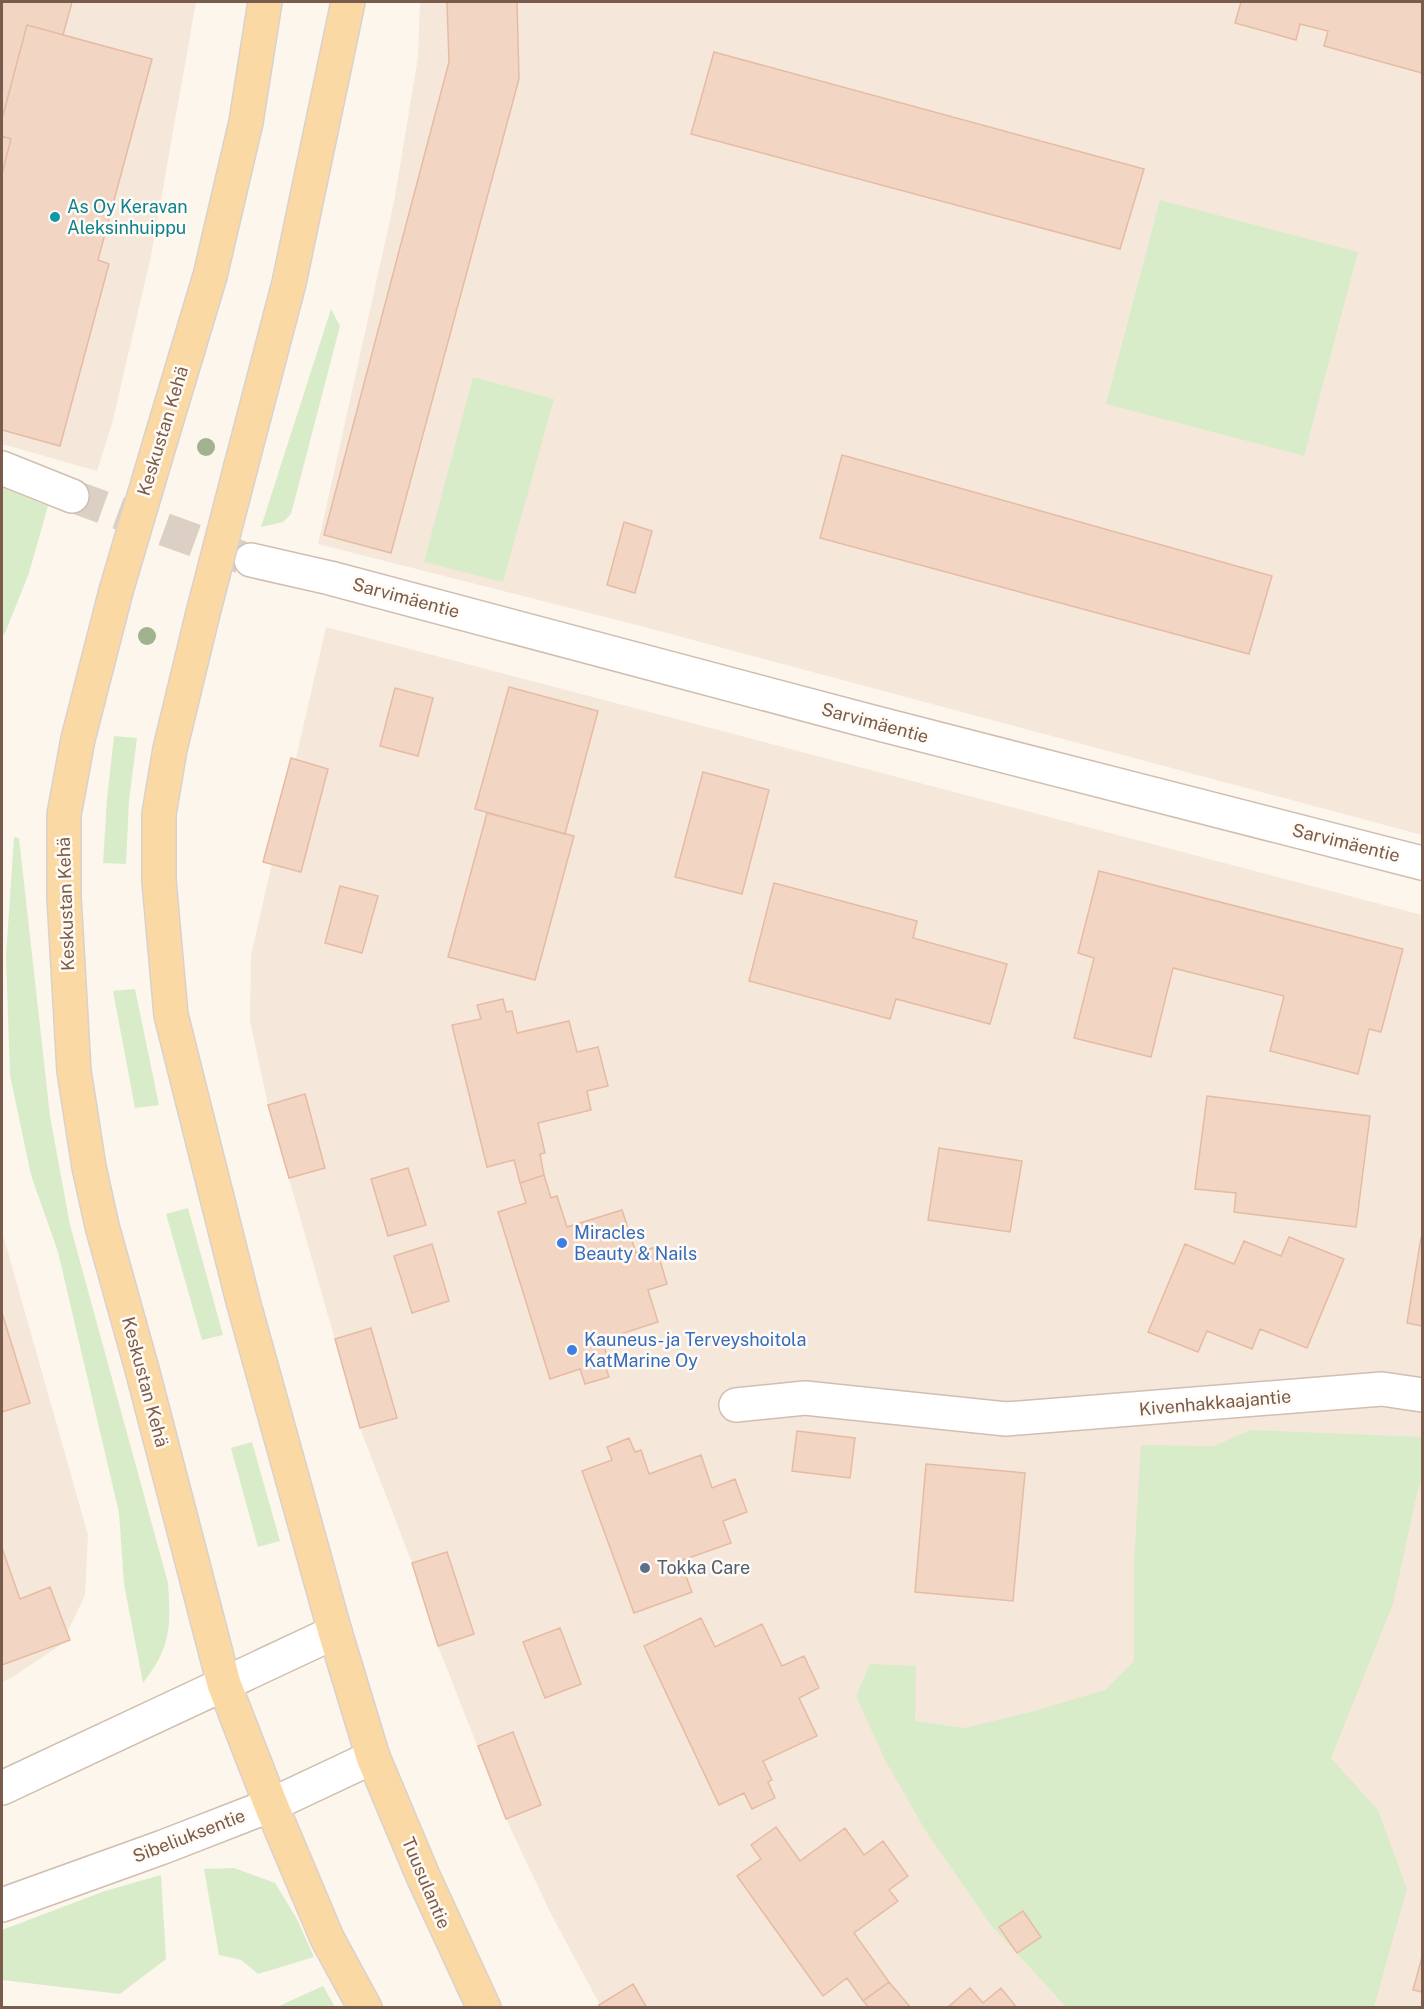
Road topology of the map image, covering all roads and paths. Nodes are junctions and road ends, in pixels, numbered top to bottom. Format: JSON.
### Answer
{"nodes":[{"id":1,"x":265,"y":2,"type":"edge"},
{"id":2,"x":348,"y":2,"type":"edge"},
{"id":3,"x":2,"y":468,"type":"edge"},
{"id":4,"x":72,"y":496,"type":"tunnel mouth"},
{"id":5,"x":251,"y":560,"type":"tunnel mouth"},
{"id":6,"x":1422,"y":863,"type":"edge"},
{"id":7,"x":1422,"y":1395,"type":"edge"},
{"id":8,"x":736,"y":1405,"type":"dead end"},
{"id":9,"x":335,"y":1632,"type":"junction"},
{"id":10,"x":224,"y":1684,"type":"junction"},
{"id":11,"x":373,"y":1756,"type":"junction"},
{"id":12,"x":2,"y":1788,"type":"edge"},
{"id":13,"x":271,"y":1805,"type":"junction"},
{"id":14,"x":2,"y":1905,"type":"edge"},
{"id":15,"x":364,"y":2007,"type":"edge"},
{"id":16,"x":484,"y":2007,"type":"edge"}],
"edges":[{"from":1,"to":10,"type":"main road","name":"Keskustan Kehä","bridge":true},
{"from":2,"to":9,"type":"main road","bridge":true},
{"from":3,"to":4,"type":"street"},
{"from":5,"to":6,"type":"street","name":"Sarvimäentie"},
{"from":7,"to":8,"type":"street","name":"Kivenhakkaajantie"},
{"from":9,"to":10,"type":"street"},
{"from":9,"to":11,"type":"main road"},
{"from":10,"to":12,"type":"street"},
{"from":10,"to":13,"type":"main road","name":"Keskustan Kehä"},
{"from":11,"to":13,"type":"street","name":"Sibeliuksentie"},
{"from":11,"to":16,"type":"main road","name":"Tuusulantie"},
{"from":13,"to":14,"type":"street","name":"Sibeliuksentie"},
{"from":13,"to":15,"type":"main road"}]}
